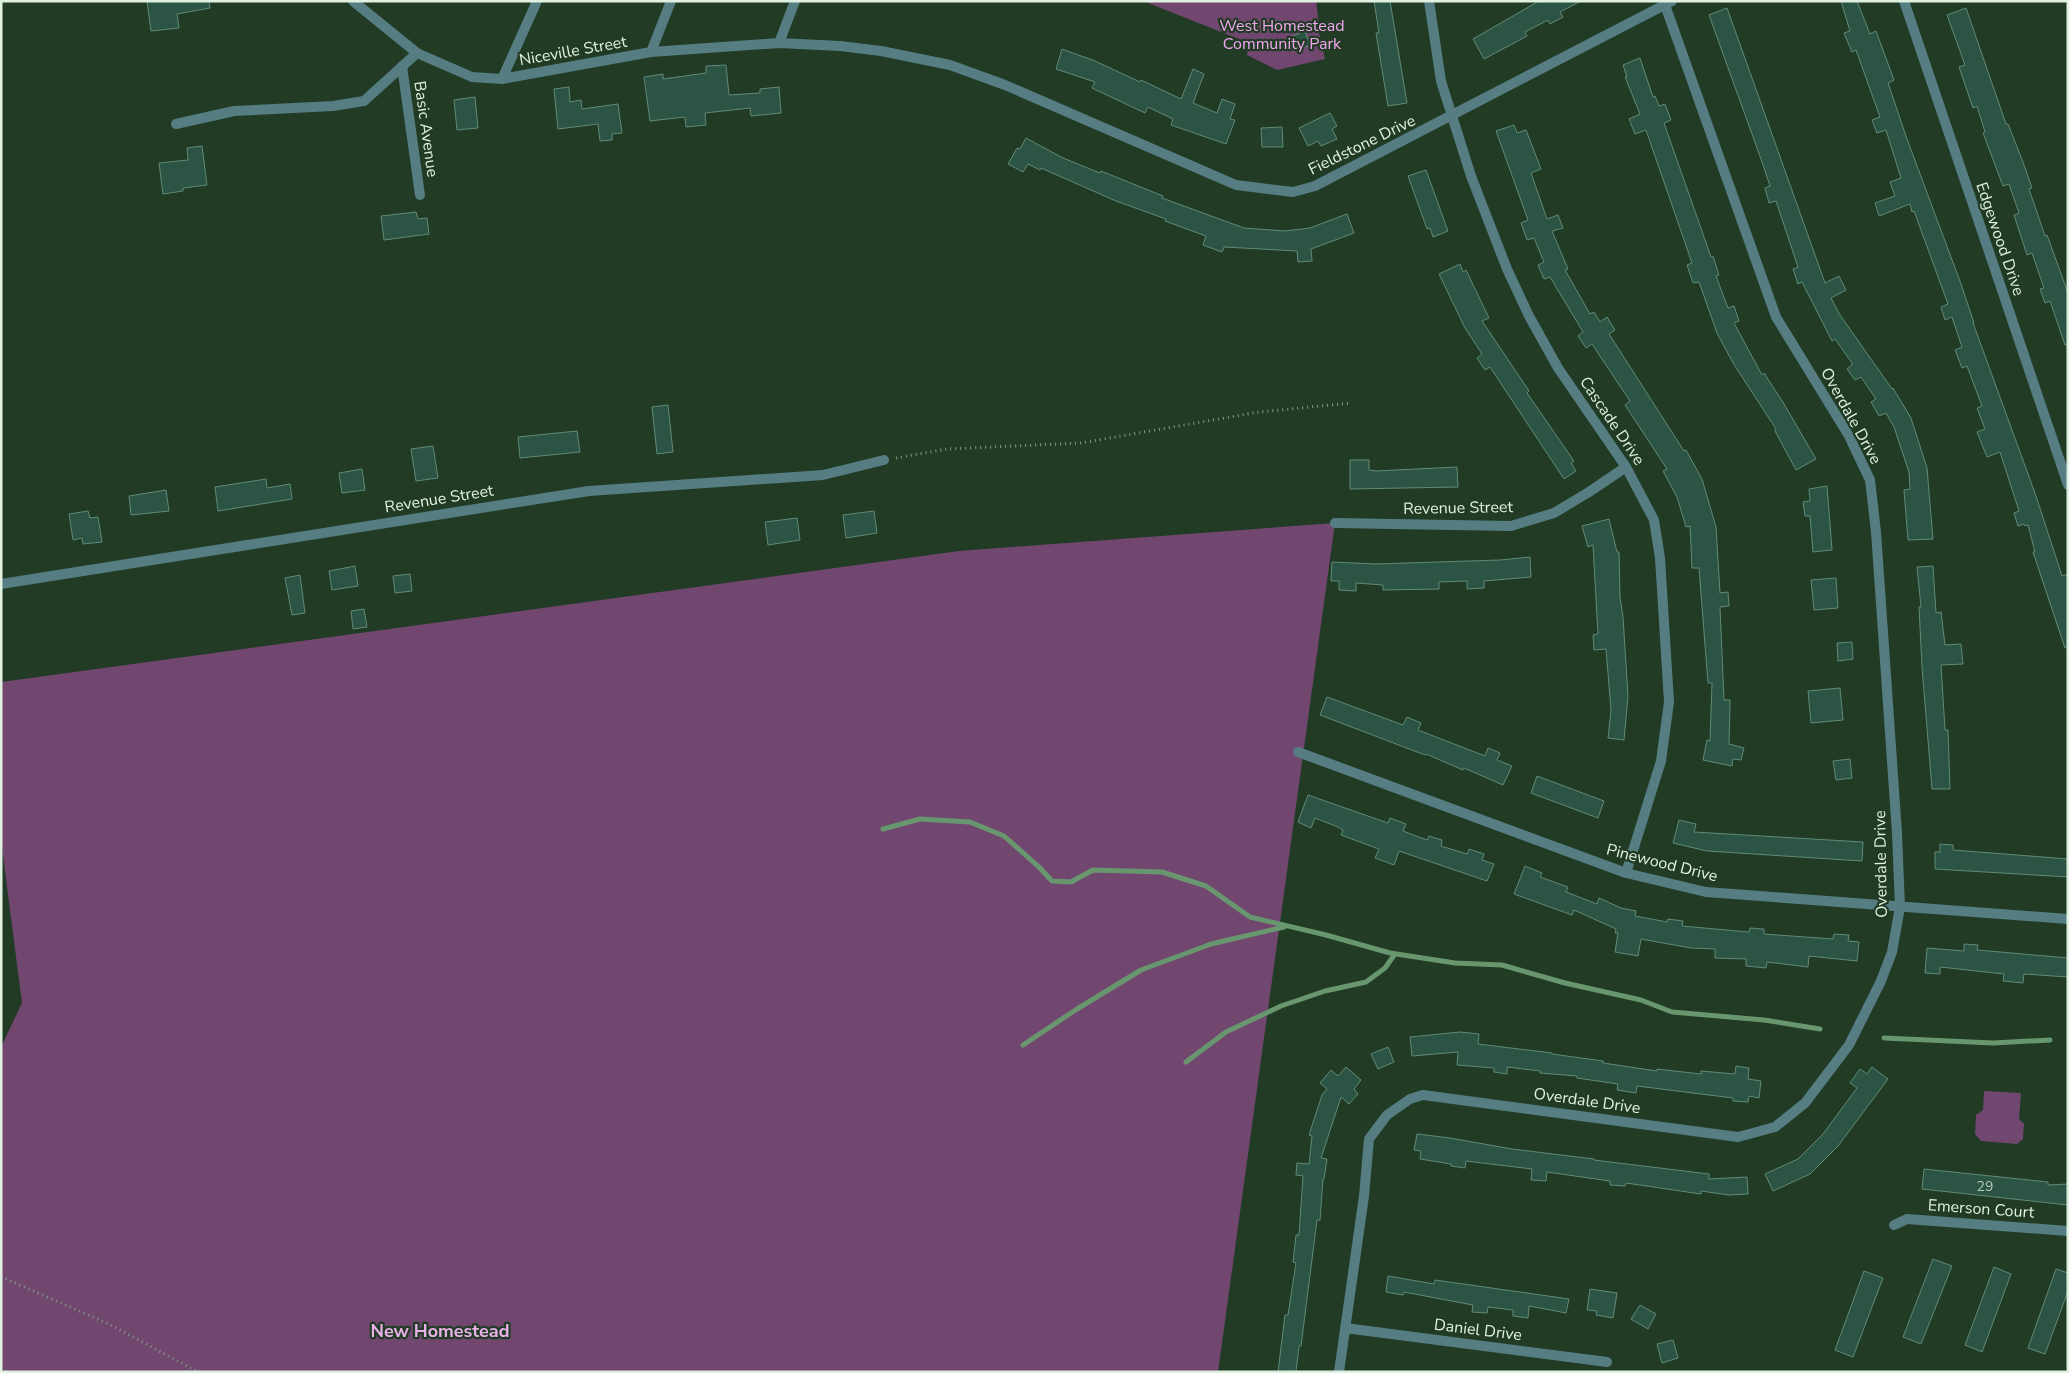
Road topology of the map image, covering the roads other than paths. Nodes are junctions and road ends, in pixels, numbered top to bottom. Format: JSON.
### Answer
{"nodes":[{"id":1,"x":354,"y":1,"type":"edge"},
{"id":2,"x":537,"y":1,"type":"edge"},
{"id":3,"x":671,"y":1,"type":"edge"},
{"id":4,"x":795,"y":1,"type":"edge"},
{"id":5,"x":1429,"y":1,"type":"edge"},
{"id":6,"x":1904,"y":1,"type":"edge"},
{"id":7,"x":1669,"y":3,"type":"edge"},
{"id":8,"x":779,"y":42,"type":"junction"},
{"id":9,"x":652,"y":52,"type":"junction"},
{"id":10,"x":417,"y":53,"type":"junction"},
{"id":11,"x":402,"y":66,"type":"junction"},
{"id":12,"x":502,"y":79,"type":"junction"},
{"id":13,"x":996,"y":82,"type":"joint"},
{"id":14,"x":1453,"y":116,"type":"junction"},
{"id":15,"x":176,"y":124,"type":"dead end"},
{"id":16,"x":420,"y":196,"type":"dead end"},
{"id":17,"x":884,"y":460,"type":"road end"},
{"id":18,"x":1626,"y":467,"type":"junction"},
{"id":19,"x":2068,"y":486,"type":"edge"},
{"id":20,"x":1335,"y":523,"type":"dead end"},
{"id":21,"x":1,"y":584,"type":"edge"},
{"id":22,"x":1298,"y":752,"type":"dead end"},
{"id":23,"x":1626,"y":873,"type":"junction"},
{"id":24,"x":1900,"y":907,"type":"junction"},
{"id":25,"x":2068,"y":919,"type":"edge"},
{"id":26,"x":1894,"y":1225,"type":"dead end"},
{"id":27,"x":2068,"y":1231,"type":"edge"},
{"id":28,"x":1345,"y":1328,"type":"junction"},
{"id":29,"x":1607,"y":1362,"type":"dead end"},
{"id":30,"x":1339,"y":1372,"type":"edge"}],
"edges":[{"from":1,"to":10,"type":"street"},
{"from":2,"to":12,"type":"street"},
{"from":3,"to":9,"type":"street"},
{"from":4,"to":8,"type":"street"},
{"from":5,"to":14,"type":"street","name":"Cascade Drive"},
{"from":6,"to":19,"type":"street","name":"Edgewood Drive"},
{"from":7,"to":14,"type":"street","name":"Fieldstone Drive"},
{"from":7,"to":24,"type":"street","name":"Overdale Drive"},
{"from":8,"to":9,"type":"street","name":"Niceville Street"},
{"from":8,"to":13,"type":"street","name":"Niceville Street"},
{"from":9,"to":12,"type":"street","name":"Niceville Street"},
{"from":10,"to":11,"type":"street"},
{"from":10,"to":12,"type":"street","name":"Niceville Street"},
{"from":11,"to":15,"type":"street"},
{"from":11,"to":16,"type":"street","name":"Basic Avenue"},
{"from":13,"to":14,"type":"street","name":"Fieldstone Drive"},
{"from":14,"to":18,"type":"street","name":"Cascade Drive"},
{"from":17,"to":21,"type":"street","name":"Revenue Street"},
{"from":18,"to":20,"type":"street","name":"Revenue Street"},
{"from":18,"to":23,"type":"street","name":"Cascade Drive"},
{"from":22,"to":23,"type":"street","name":"Pinewood Drive"},
{"from":23,"to":24,"type":"street","name":"Pinewood Drive"},
{"from":24,"to":25,"type":"street","name":"Pinewood Drive"},
{"from":24,"to":28,"type":"street","name":"Overdale Drive"},
{"from":26,"to":27,"type":"street","name":"Emerson Court"},
{"from":28,"to":29,"type":"street","name":"Daniel Drive"},
{"from":28,"to":30,"type":"street","name":"Overdale Drive"}]}
